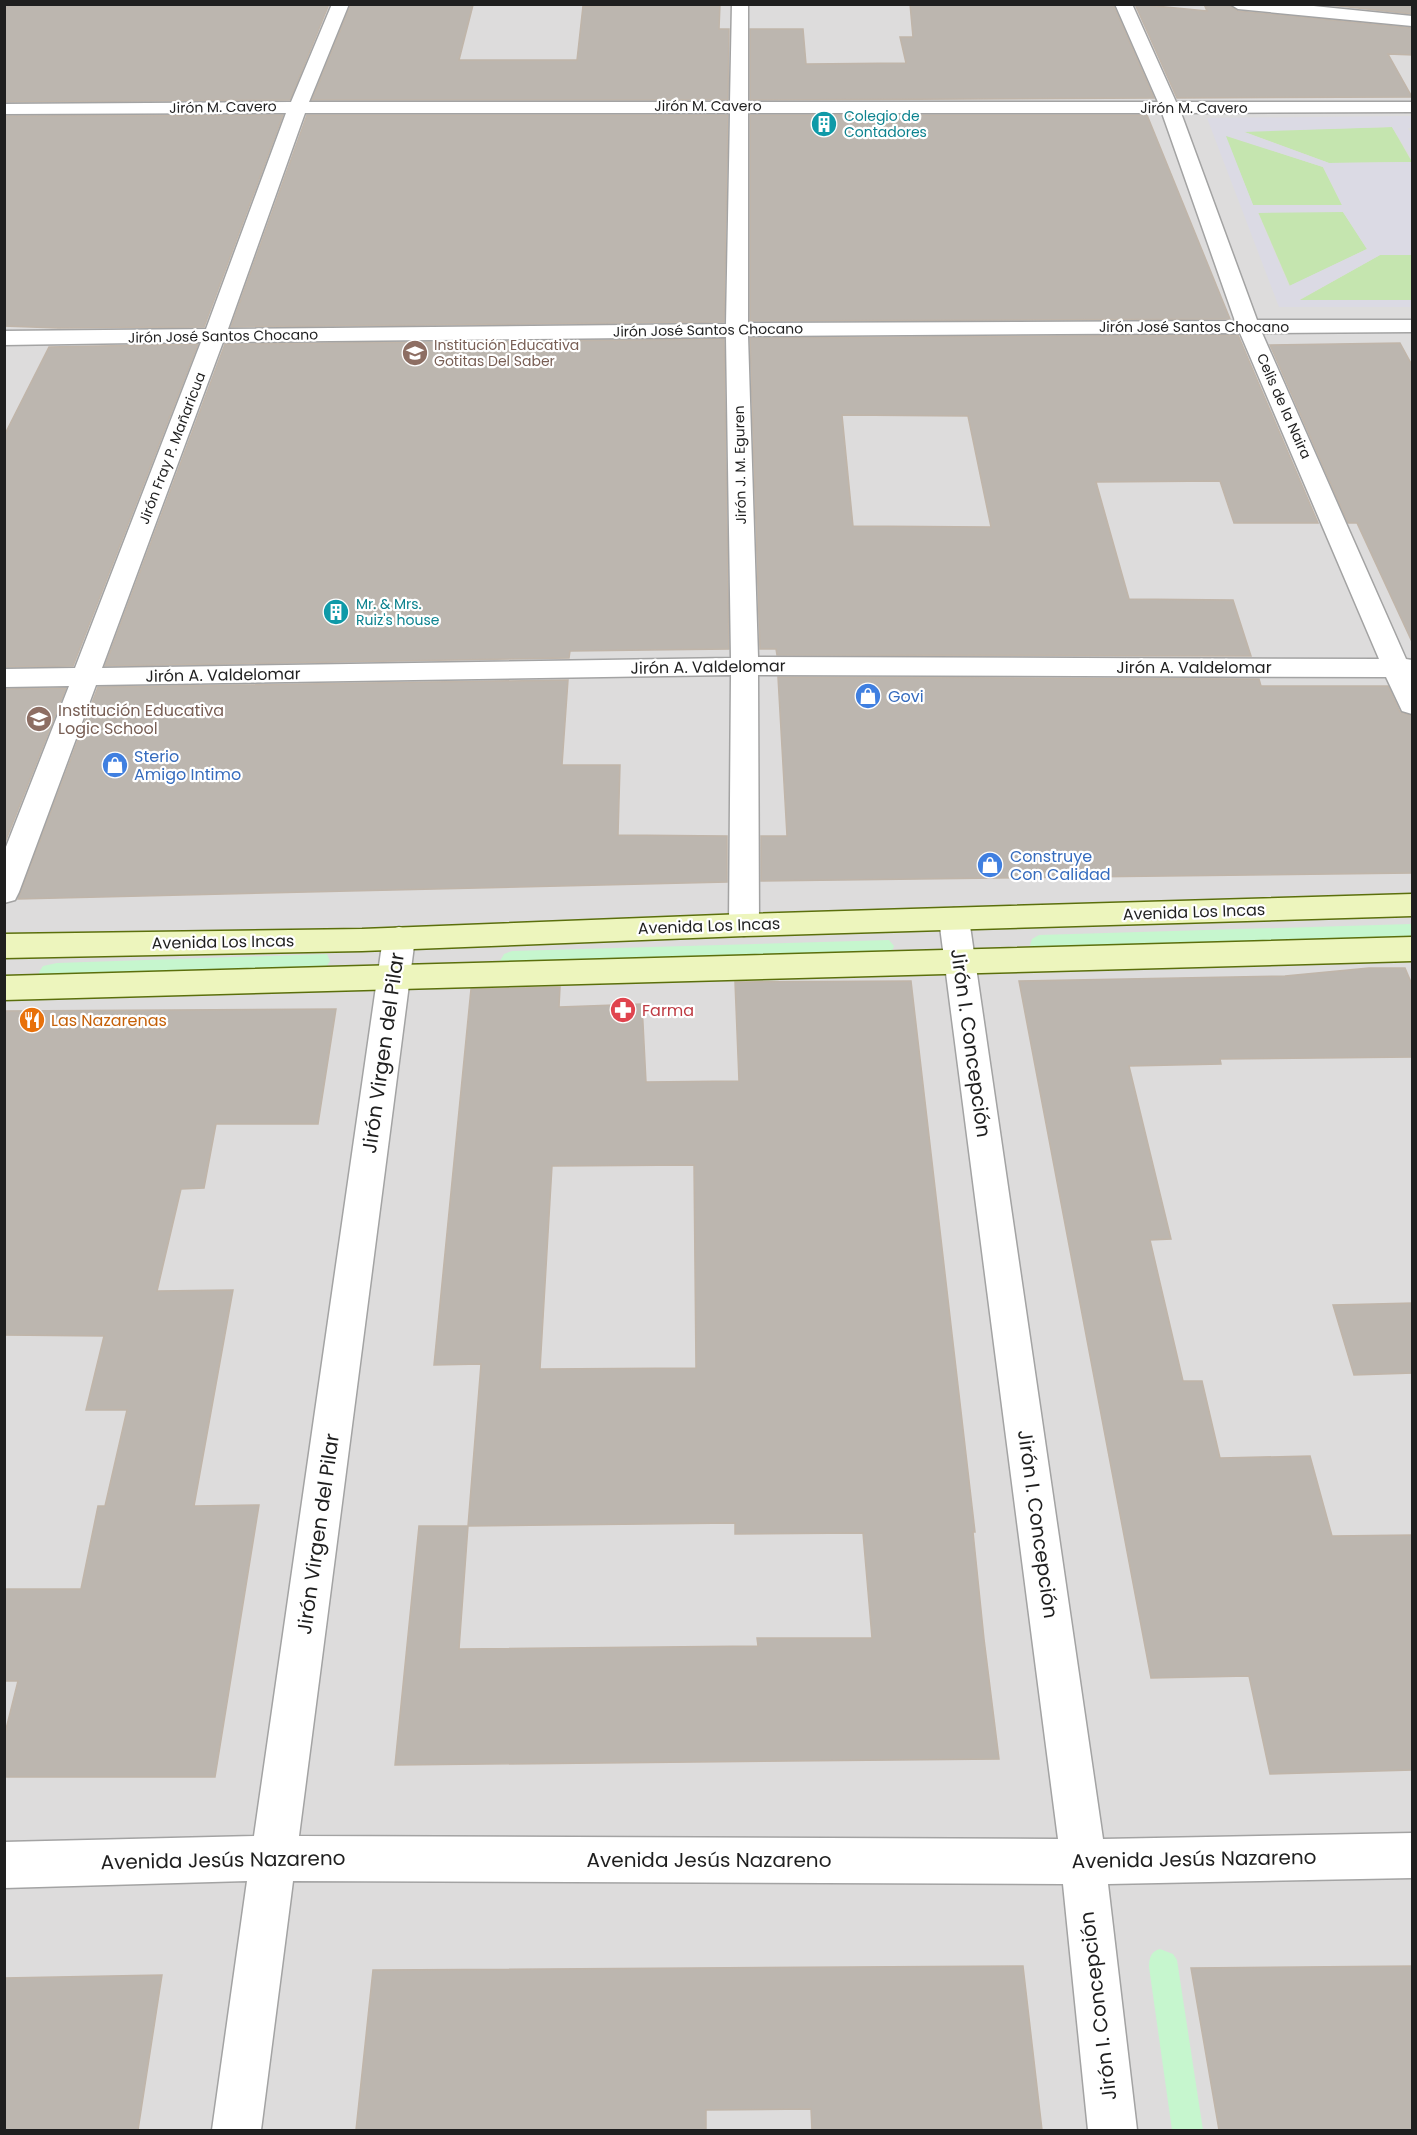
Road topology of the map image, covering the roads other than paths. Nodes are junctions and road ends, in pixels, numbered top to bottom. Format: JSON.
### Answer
{"nodes":[{"id":1,"x":341,"y":4,"type":"edge"},
{"id":2,"x":740,"y":4,"type":"edge"},
{"id":3,"x":1123,"y":4,"type":"edge"},
{"id":4,"x":1238,"y":4,"type":"edge"},
{"id":5,"x":1413,"y":21,"type":"edge"},
{"id":6,"x":298,"y":106,"type":"junction"},
{"id":7,"x":740,"y":106,"type":"junction"},
{"id":8,"x":1413,"y":107,"type":"edge"},
{"id":9,"x":4,"y":109,"type":"edge"},
{"id":10,"x":1170,"y":109,"type":"junction"},
{"id":11,"x":1248,"y":326,"type":"junction"},
{"id":12,"x":1413,"y":326,"type":"edge"},
{"id":13,"x":737,"y":330,"type":"junction"},
{"id":14,"x":215,"y":336,"type":"junction"},
{"id":15,"x":4,"y":338,"type":"edge"},
{"id":16,"x":746,"y":666,"type":"junction"},
{"id":17,"x":1405,"y":668,"type":"edge"},
{"id":18,"x":4,"y":678,"type":"edge"},
{"id":19,"x":86,"y":678,"type":"junction"},
{"id":20,"x":1413,"y":705,"type":"edge"},
{"id":21,"x":4,"y":892,"type":"edge"},
{"id":22,"x":1413,"y":905,"type":"edge"},
{"id":23,"x":954,"y":919,"type":"junction"},
{"id":24,"x":744,"y":925,"type":"junction"},
{"id":25,"x":399,"y":938,"type":"junction"},
{"id":26,"x":4,"y":946,"type":"edge"},
{"id":27,"x":1413,"y":949,"type":"edge"},
{"id":28,"x":960,"y":962,"type":"junction"},
{"id":29,"x":394,"y":978,"type":"junction"},
{"id":30,"x":4,"y":988,"type":"edge"},
{"id":31,"x":1413,"y":1856,"type":"edge"},
{"id":32,"x":273,"y":1858,"type":"junction"},
{"id":33,"x":1082,"y":1861,"type":"junction"},
{"id":34,"x":4,"y":1865,"type":"edge"},
{"id":35,"x":236,"y":2130,"type":"edge"},
{"id":36,"x":1113,"y":2130,"type":"edge"}],
"edges":[{"from":1,"to":6,"type":"street","name":"Jirón Fray P. Mañaricua"},
{"from":2,"to":7,"type":"street","name":"Jirón J. M. Eguren"},
{"from":3,"to":10,"type":"street","name":"Celis de la Naira"},
{"from":4,"to":5,"type":"street"},
{"from":6,"to":7,"type":"street","name":"Jirón M. Cavero"},
{"from":6,"to":9,"type":"street","name":"Jirón M. Cavero"},
{"from":6,"to":14,"type":"street","name":"Jirón Fray P. Mañaricua"},
{"from":7,"to":10,"type":"street","name":"Jirón M. Cavero"},
{"from":7,"to":13,"type":"street","name":"Jirón J. M. Eguren"},
{"from":8,"to":10,"type":"street","name":"Jirón M. Cavero"},
{"from":10,"to":11,"type":"street","name":"Celis de la Naira"},
{"from":11,"to":12,"type":"street","name":"Jirón José Santos Chocano"},
{"from":11,"to":13,"type":"street","name":"Jirón José Santos Chocano"},
{"from":11,"to":17,"type":"street","name":"Celis de la Naira"},
{"from":13,"to":14,"type":"street","name":"Jirón José Santos Chocano"},
{"from":13,"to":16,"type":"street","name":"Jirón J. M. Eguren"},
{"from":14,"to":15,"type":"street","name":"Jirón José Santos Chocano"},
{"from":14,"to":19,"type":"street","name":"Jirón Fray P. Mañaricua"},
{"from":16,"to":17,"type":"street","name":"Jirón A. Valdelomar"},
{"from":16,"to":19,"type":"street","name":"Jirón A. Valdelomar"},
{"from":16,"to":24,"type":"street","name":"Jirón J. M. Eguren"},
{"from":17,"to":20,"type":"street","name":"Celis de la Naira"},
{"from":18,"to":19,"type":"street","name":"Jirón A. Valdelomar"},
{"from":19,"to":21,"type":"street","name":"Jirón Fray P. Mañaricua"},
{"from":22,"to":23,"type":"street","name":"Avenida Los Incas"},
{"from":23,"to":24,"type":"street","name":"Avenida Los Incas"},
{"from":23,"to":28,"type":"street","name":"Jirón I. Concepción"},
{"from":24,"to":25,"type":"street","name":"Avenida Los Incas"},
{"from":25,"to":26,"type":"street","name":"Avenida Los Incas"},
{"from":25,"to":29,"type":"street","name":"Jirón Virgen del Pilar"},
{"from":27,"to":28,"type":"street"},
{"from":28,"to":29,"type":"street"},
{"from":28,"to":33,"type":"street","name":"Jirón I. Concepción"},
{"from":29,"to":30,"type":"street"},
{"from":29,"to":32,"type":"street","name":"Jirón Virgen del Pilar"},
{"from":31,"to":33,"type":"street","name":"Avenida Jesús Nazareno"},
{"from":32,"to":33,"type":"street","name":"Avenida Jesús Nazareno"},
{"from":32,"to":34,"type":"street","name":"Avenida Jesús Nazareno"},
{"from":32,"to":35,"type":"street","name":"Jirón Virgen del Pilar"},
{"from":33,"to":36,"type":"street","name":"Jirón I. Concepción"}]}
